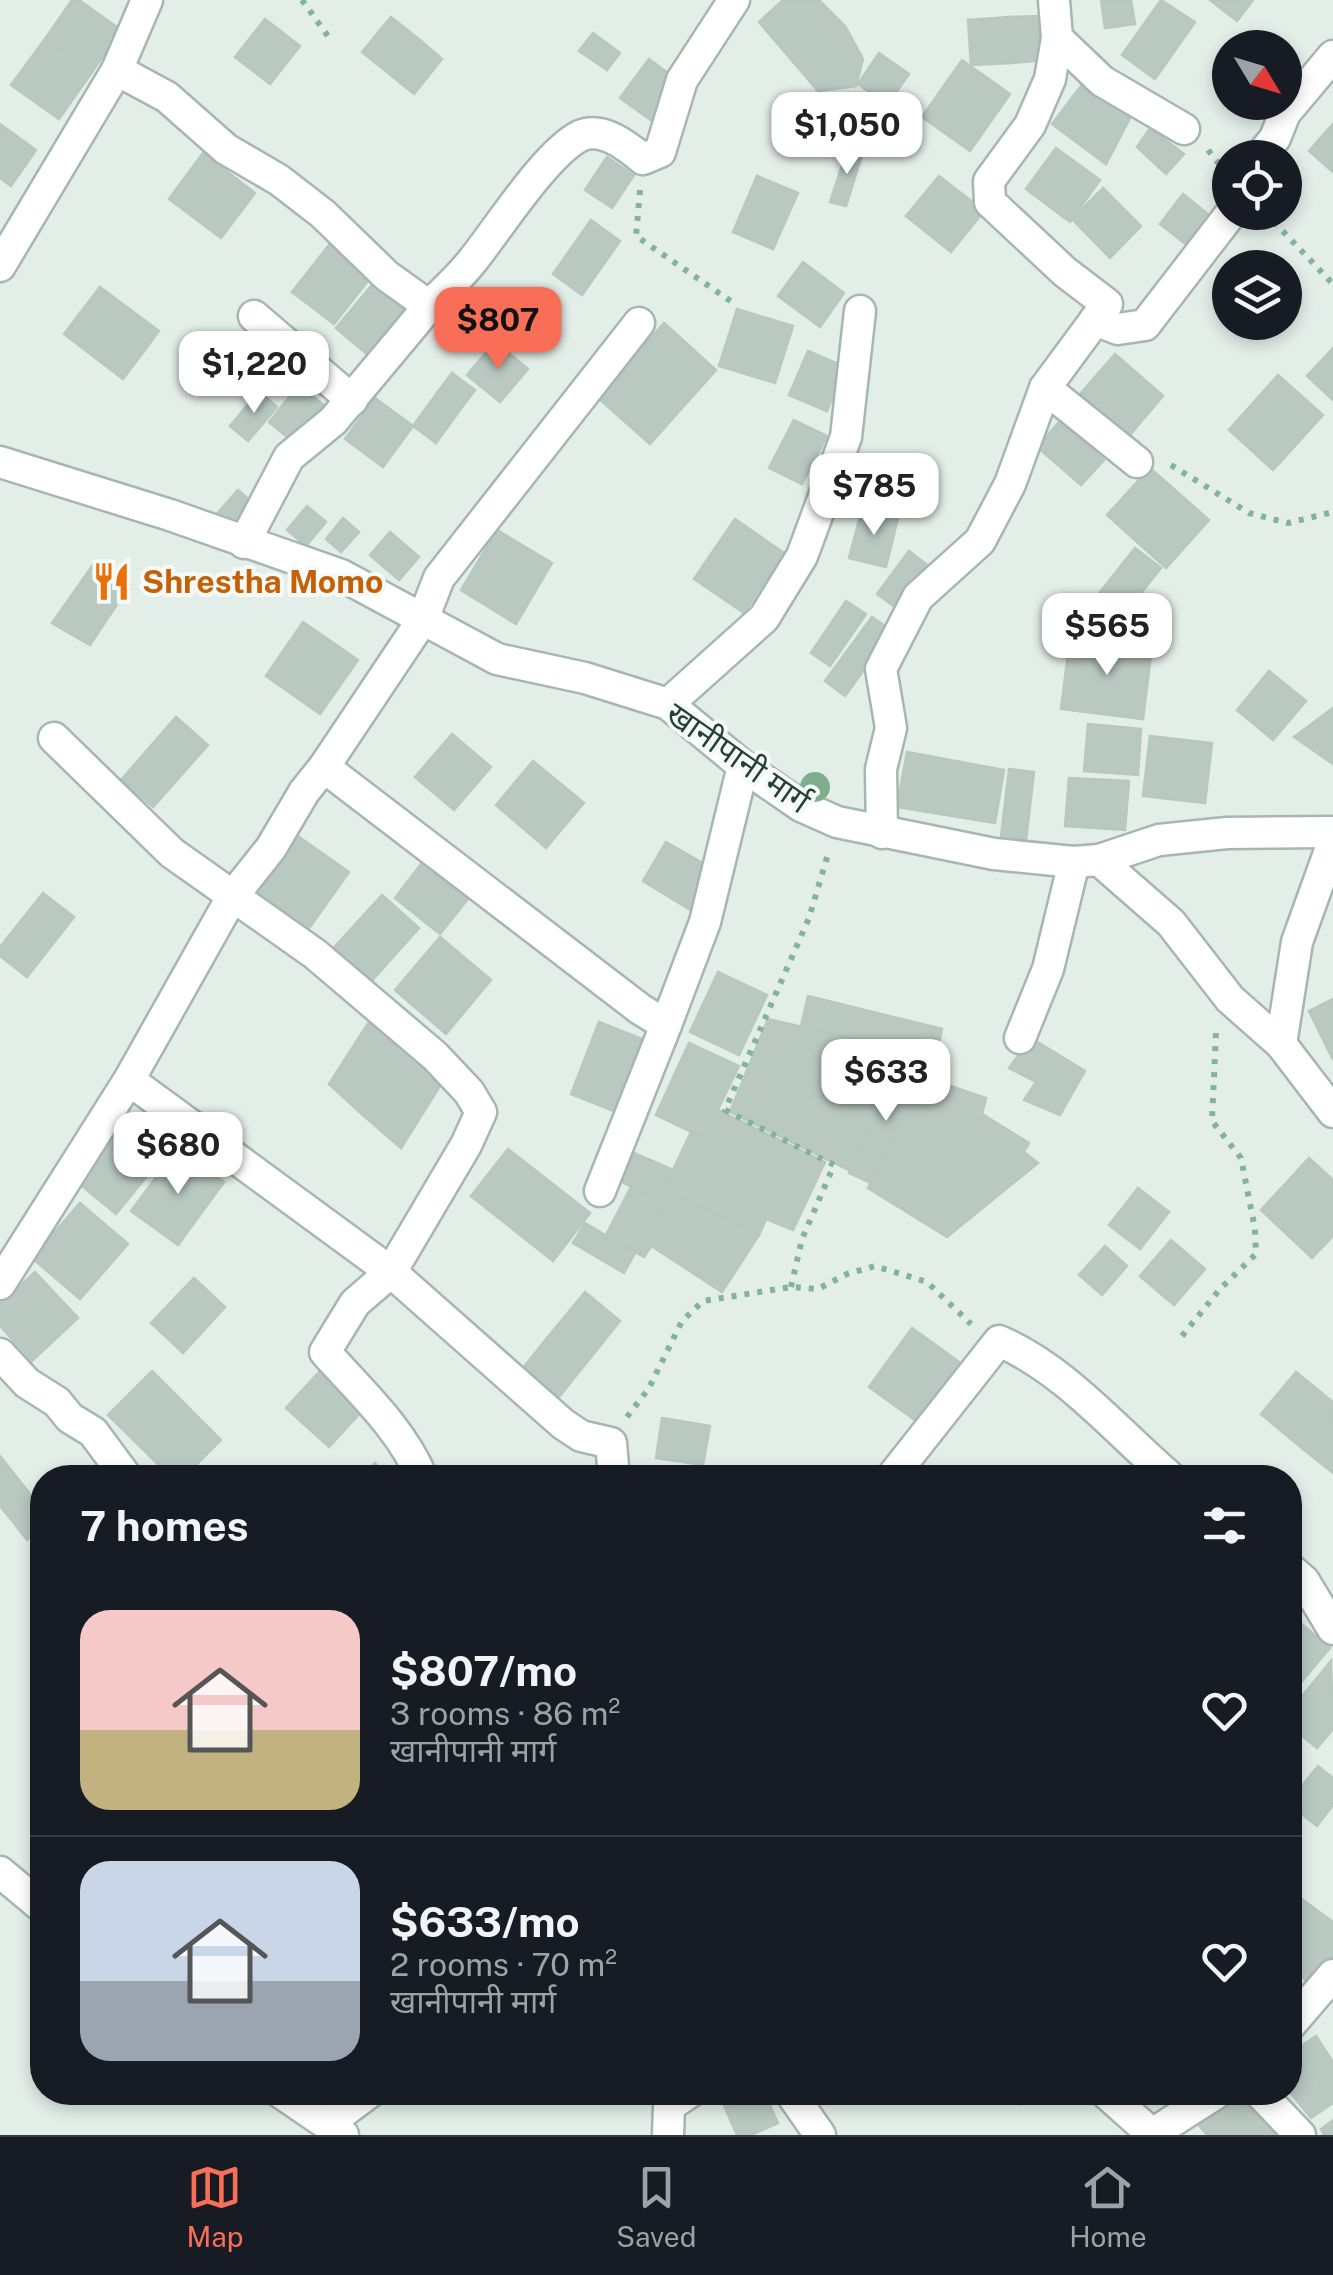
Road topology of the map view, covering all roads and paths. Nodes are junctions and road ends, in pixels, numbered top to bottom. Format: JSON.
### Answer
{"nodes":[{"id":1,"x":148,"y":0,"type":"edge"},
{"id":2,"x":302,"y":0,"type":"edge"},
{"id":3,"x":1054,"y":0,"type":"edge"},
{"id":4,"x":729,"y":2,"type":"edge"},
{"id":5,"x":1056,"y":38,"type":"junction"},
{"id":6,"x":330,"y":39,"type":"dead end"},
{"id":7,"x":1330,"y":65,"type":"edge"},
{"id":8,"x":117,"y":70,"type":"junction"},
{"id":9,"x":1184,"y":130,"type":"joint"},
{"id":10,"x":1273,"y":140,"type":"edge"},
{"id":11,"x":1212,"y":155,"type":"edge"},
{"id":12,"x":643,"y":159,"type":"junction"},
{"id":13,"x":1230,"y":230,"type":"edge"},
{"id":14,"x":1282,"y":230,"type":"edge"},
{"id":15,"x":0,"y":266,"type":"edge"},
{"id":16,"x":1333,"y":284,"type":"edge"},
{"id":17,"x":732,"y":302,"type":"dead end"},
{"id":18,"x":430,"y":306,"type":"junction"},
{"id":19,"x":860,"y":310,"type":"dead end"},
{"id":20,"x":254,"y":316,"type":"dead end"},
{"id":21,"x":1096,"y":320,"type":"junction"},
{"id":22,"x":639,"y":323,"type":"dead end"},
{"id":23,"x":1045,"y":388,"type":"junction"},
{"id":24,"x":352,"y":400,"type":"junction"},
{"id":25,"x":0,"y":462,"type":"edge"},
{"id":26,"x":1138,"y":462,"type":"joint"},
{"id":27,"x":1333,"y":512,"type":"edge"},
{"id":28,"x":244,"y":542,"type":"junction"},
{"id":29,"x":423,"y":619,"type":"junction"},
{"id":30,"x":668,"y":704,"type":"junction"},
{"id":31,"x":54,"y":738,"type":"dead end"},
{"id":32,"x":743,"y":766,"type":"junction"},
{"id":33,"x":324,"y":767,"type":"junction"},
{"id":34,"x":837,"y":822,"type":"junction"},
{"id":35,"x":1333,"y":832,"type":"edge"},
{"id":36,"x":882,"y":833,"type":"junction"},
{"id":37,"x":1333,"y":842,"type":"edge"},
{"id":38,"x":1087,"y":861,"type":"junction"},
{"id":39,"x":232,"y":897,"type":"junction"},
{"id":40,"x":1230,"y":999,"type":"junction"},
{"id":41,"x":666,"y":1025,"type":"junction"},
{"id":42,"x":1020,"y":1038,"type":"dead end"},
{"id":43,"x":1281,"y":1044,"type":"junction"},
{"id":44,"x":129,"y":1080,"type":"junction"},
{"id":45,"x":1333,"y":1112,"type":"edge"},
{"id":46,"x":600,"y":1191,"type":"dead end"},
{"id":47,"x":392,"y":1272,"type":"junction"},
{"id":48,"x":0,"y":1284,"type":"edge"},
{"id":49,"x":791,"y":1287,"type":"junction"},
{"id":50,"x":1182,"y":1336,"type":"dead end"},
{"id":51,"x":999,"y":1341,"type":"junction"},
{"id":52,"x":0,"y":1354,"type":"edge"},
{"id":53,"x":611,"y":1443,"type":"junction"},
{"id":54,"x":118,"y":1465,"type":"edge"},
{"id":55,"x":417,"y":1465,"type":"edge"},
{"id":56,"x":613,"y":1465,"type":"edge"},
{"id":57,"x":901,"y":1465,"type":"edge"},
{"id":58,"x":1157,"y":1465,"type":"edge"},
{"id":59,"x":1302,"y":1579,"type":"edge"},
{"id":60,"x":1333,"y":1629,"type":"edge"},
{"id":61,"x":0,"y":1872,"type":"edge"},
{"id":62,"x":30,"y":1897,"type":"edge"},
{"id":63,"x":1333,"y":1976,"type":"edge"},
{"id":64,"x":1302,"y":2012,"type":"edge"},
{"id":65,"x":299,"y":2105,"type":"edge"},
{"id":66,"x":358,"y":2105,"type":"edge"},
{"id":67,"x":671,"y":2105,"type":"edge"},
{"id":68,"x":799,"y":2105,"type":"edge"},
{"id":69,"x":1120,"y":2105,"type":"edge"},
{"id":70,"x":1198,"y":2105,"type":"edge"},
{"id":71,"x":1272,"y":2105,"type":"edge"},
{"id":72,"x":335,"y":2130,"type":"edge"},
{"id":73,"x":1153,"y":2134,"type":"edge"},
{"id":74,"x":668,"y":2135,"type":"edge"},
{"id":75,"x":820,"y":2135,"type":"edge"},
{"id":76,"x":1300,"y":2135,"type":"edge"}],
"edges":[{"from":1,"to":8,"type":"street"},
{"from":2,"to":6,"type":"path"},
{"from":3,"to":5,"type":"street"},
{"from":4,"to":12,"type":"street"},
{"from":5,"to":9,"type":"street"},
{"from":5,"to":21,"type":"street"},
{"from":7,"to":10,"type":"street"},
{"from":8,"to":15,"type":"street"},
{"from":8,"to":18,"type":"street"},
{"from":9,"to":11,"type":"path"},
{"from":12,"to":17,"type":"path"},
{"from":12,"to":18,"type":"street"},
{"from":13,"to":21,"type":"street"},
{"from":14,"to":16,"type":"path"},
{"from":18,"to":24,"type":"street"},
{"from":19,"to":30,"type":"street"},
{"from":20,"to":24,"type":"street"},
{"from":21,"to":23,"type":"street"},
{"from":22,"to":29,"type":"street"},
{"from":23,"to":26,"type":"street"},
{"from":23,"to":36,"type":"street"},
{"from":24,"to":28,"type":"street"},
{"from":25,"to":28,"type":"street","name":"खानीपानी मार्ग"},
{"from":26,"to":27,"type":"path"},
{"from":28,"to":29,"type":"street","name":"खानीपानी मार्ग"},
{"from":29,"to":30,"type":"street","name":"खानीपानी मार्ग"},
{"from":29,"to":33,"type":"street"},
{"from":30,"to":32,"type":"street","name":"खानीपानी मार्ग"},
{"from":31,"to":39,"type":"street"},
{"from":32,"to":34,"type":"street","name":"खानीपानी मार्ग"},
{"from":32,"to":41,"type":"street"},
{"from":33,"to":39,"type":"street"},
{"from":33,"to":41,"type":"street"},
{"from":34,"to":36,"type":"street","name":"खानीपानी मार्ग"},
{"from":34,"to":49,"type":"path"},
{"from":35,"to":38,"type":"street","name":"खानीपानी मार्ग"},
{"from":36,"to":38,"type":"street","name":"खानीपानी मार्ग"},
{"from":37,"to":43,"type":"street"},
{"from":38,"to":40,"type":"street"},
{"from":38,"to":42,"type":"street"},
{"from":39,"to":44,"type":"street"},
{"from":39,"to":47,"type":"street"},
{"from":40,"to":43,"type":"street"},
{"from":40,"to":50,"type":"path"},
{"from":41,"to":46,"type":"street"},
{"from":43,"to":45,"type":"street"},
{"from":44,"to":47,"type":"street"},
{"from":44,"to":48,"type":"street"},
{"from":47,"to":53,"type":"street"},
{"from":47,"to":55,"type":"street"},
{"from":49,"to":51,"type":"path"},
{"from":49,"to":53,"type":"path"},
{"from":51,"to":57,"type":"street"},
{"from":51,"to":58,"type":"street"},
{"from":52,"to":54,"type":"street"},
{"from":53,"to":56,"type":"street"},
{"from":59,"to":60,"type":"street"},
{"from":61,"to":62,"type":"street"},
{"from":63,"to":64,"type":"street"},
{"from":65,"to":72,"type":"street"},
{"from":66,"to":72,"type":"street"},
{"from":67,"to":74,"type":"street"},
{"from":68,"to":75,"type":"street"},
{"from":69,"to":73,"type":"street"},
{"from":70,"to":73,"type":"street"},
{"from":71,"to":76,"type":"street"}]}
